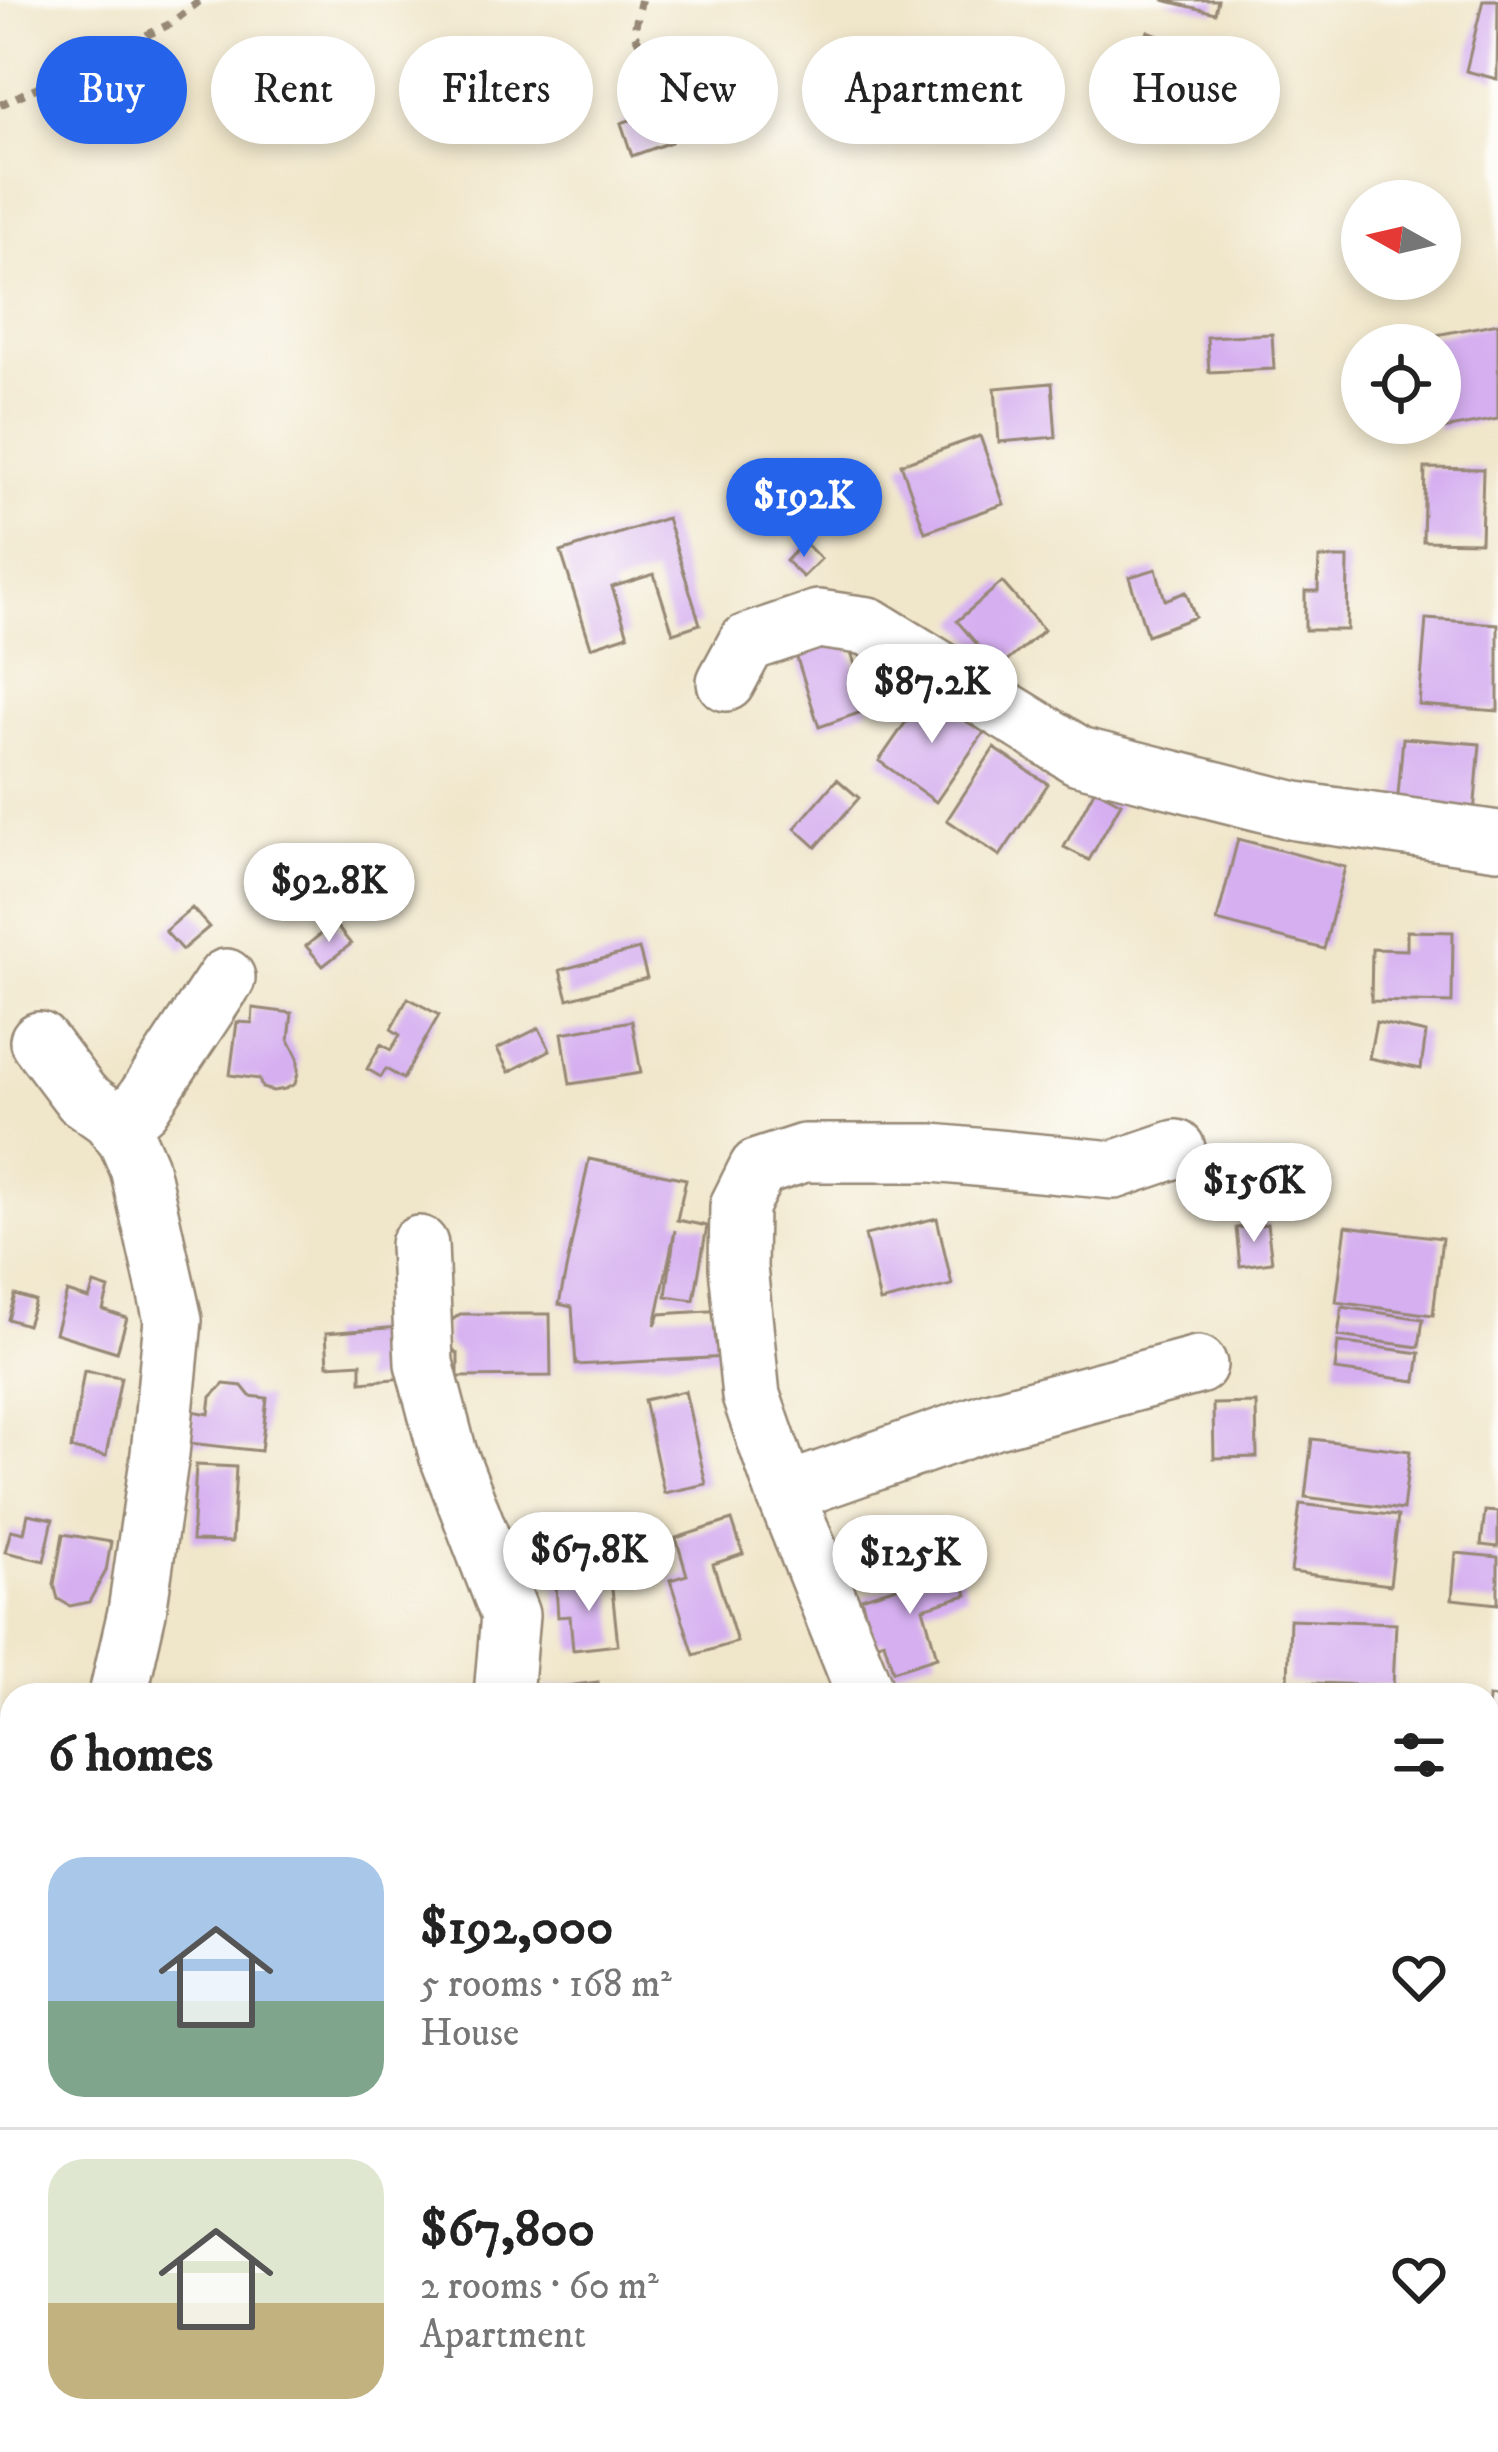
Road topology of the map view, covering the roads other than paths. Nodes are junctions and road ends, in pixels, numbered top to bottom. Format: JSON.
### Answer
{"nodes":[{"id":1,"x":726,"y":682,"type":"dead end"},
{"id":2,"x":1498,"y":840,"type":"edge"},
{"id":3,"x":203,"y":975,"type":"dead end"},
{"id":4,"x":39,"y":1041,"type":"dead end"},
{"id":5,"x":117,"y":1127,"type":"junction"},
{"id":6,"x":1176,"y":1149,"type":"dead end"},
{"id":7,"x":419,"y":1245,"type":"dead end"},
{"id":8,"x":1198,"y":1365,"type":"dead end"},
{"id":9,"x":785,"y":1493,"type":"junction"},
{"id":10,"x":121,"y":1683,"type":"edge"},
{"id":11,"x":504,"y":1683,"type":"edge"},
{"id":12,"x":861,"y":1683,"type":"edge"}],
"edges":[{"from":1,"to":2,"type":"street"},
{"from":3,"to":5,"type":"street"},
{"from":4,"to":5,"type":"street"},
{"from":5,"to":10,"type":"street"},
{"from":6,"to":9,"type":"street"},
{"from":7,"to":11,"type":"street"},
{"from":8,"to":9,"type":"street"},
{"from":9,"to":12,"type":"street"}]}
